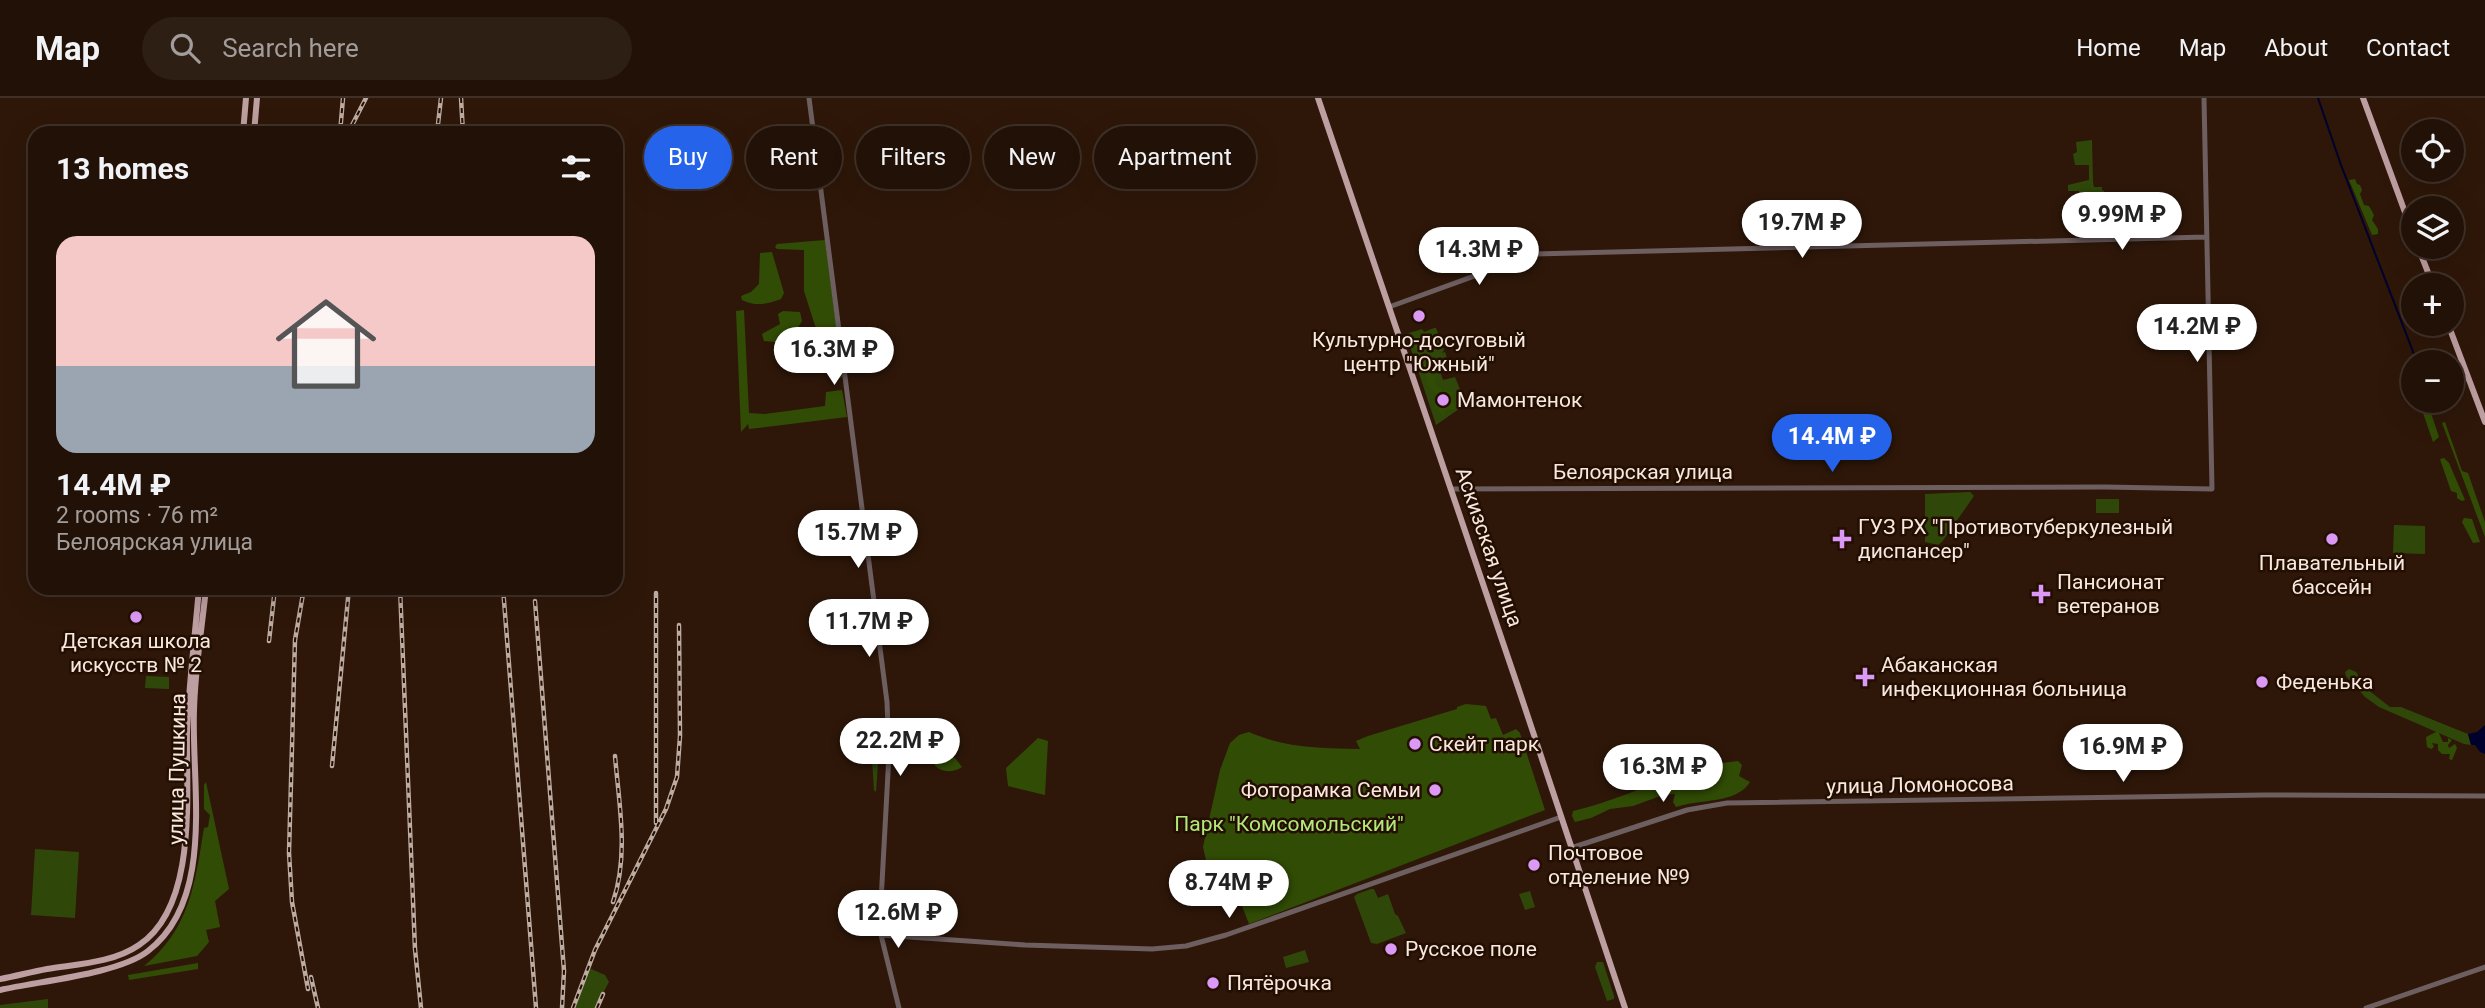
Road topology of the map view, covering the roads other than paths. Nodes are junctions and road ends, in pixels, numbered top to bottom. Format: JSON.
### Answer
{"nodes":[{"id":1,"x":246,"y":98,"type":"edge"},
{"id":2,"x":257,"y":98,"type":"edge"},
{"id":3,"x":809,"y":98,"type":"edge"},
{"id":4,"x":1318,"y":98,"type":"edge"},
{"id":5,"x":2204,"y":98,"type":"edge"},
{"id":6,"x":2363,"y":98,"type":"edge"},
{"id":7,"x":244,"y":126,"type":"edge"},
{"id":8,"x":255,"y":126,"type":"edge"},
{"id":9,"x":2401,"y":201,"type":"edge"},
{"id":10,"x":2206,"y":237,"type":"junction"},
{"id":11,"x":1389,"y":307,"type":"junction"},
{"id":12,"x":2453,"y":336,"type":"edge"},
{"id":13,"x":2485,"y":422,"type":"edge"},
{"id":14,"x":1451,"y":489,"type":"junction"},
{"id":15,"x":198,"y":595,"type":"edge"},
{"id":16,"x":205,"y":595,"type":"edge"},
{"id":17,"x":2485,"y":796,"type":"edge"},
{"id":18,"x":1561,"y":817,"type":"junction"},
{"id":19,"x":1571,"y":848,"type":"junction"},
{"id":20,"x":881,"y":935,"type":"junction"},
{"id":21,"x":2485,"y":967,"type":"edge"},
{"id":22,"x":0,"y":979,"type":"edge"},
{"id":23,"x":0,"y":990,"type":"edge"},
{"id":24,"x":900,"y":1008,"type":"edge"},
{"id":25,"x":1625,"y":1008,"type":"edge"},
{"id":26,"x":2366,"y":1008,"type":"edge"}],
"edges":[{"from":1,"to":7,"type":"main road"},
{"from":2,"to":8,"type":"main road"},
{"from":3,"to":20,"type":"street"},
{"from":4,"to":11,"type":"main road","name":"Аскизская улица"},
{"from":5,"to":10,"type":"street"},
{"from":6,"to":9,"type":"main road"},
{"from":10,"to":11,"type":"street"},
{"from":10,"to":14,"type":"street","name":"Белоярская улица"},
{"from":11,"to":14,"type":"main road","name":"Аскизская улица"},
{"from":12,"to":13,"type":"main road"},
{"from":14,"to":18,"type":"main road","name":"Аскизская улица"},
{"from":15,"to":22,"type":"main road","name":"улица Пушкина"},
{"from":16,"to":23,"type":"main road","name":"улица Пушкина"},
{"from":17,"to":19,"type":"street","name":"улица Ломоносова"},
{"from":18,"to":19,"type":"main road","name":"Аскизская улица"},
{"from":18,"to":20,"type":"street"},
{"from":19,"to":25,"type":"main road","name":"Аскизская улица"},
{"from":20,"to":24,"type":"street"},
{"from":21,"to":26,"type":"street"}]}
